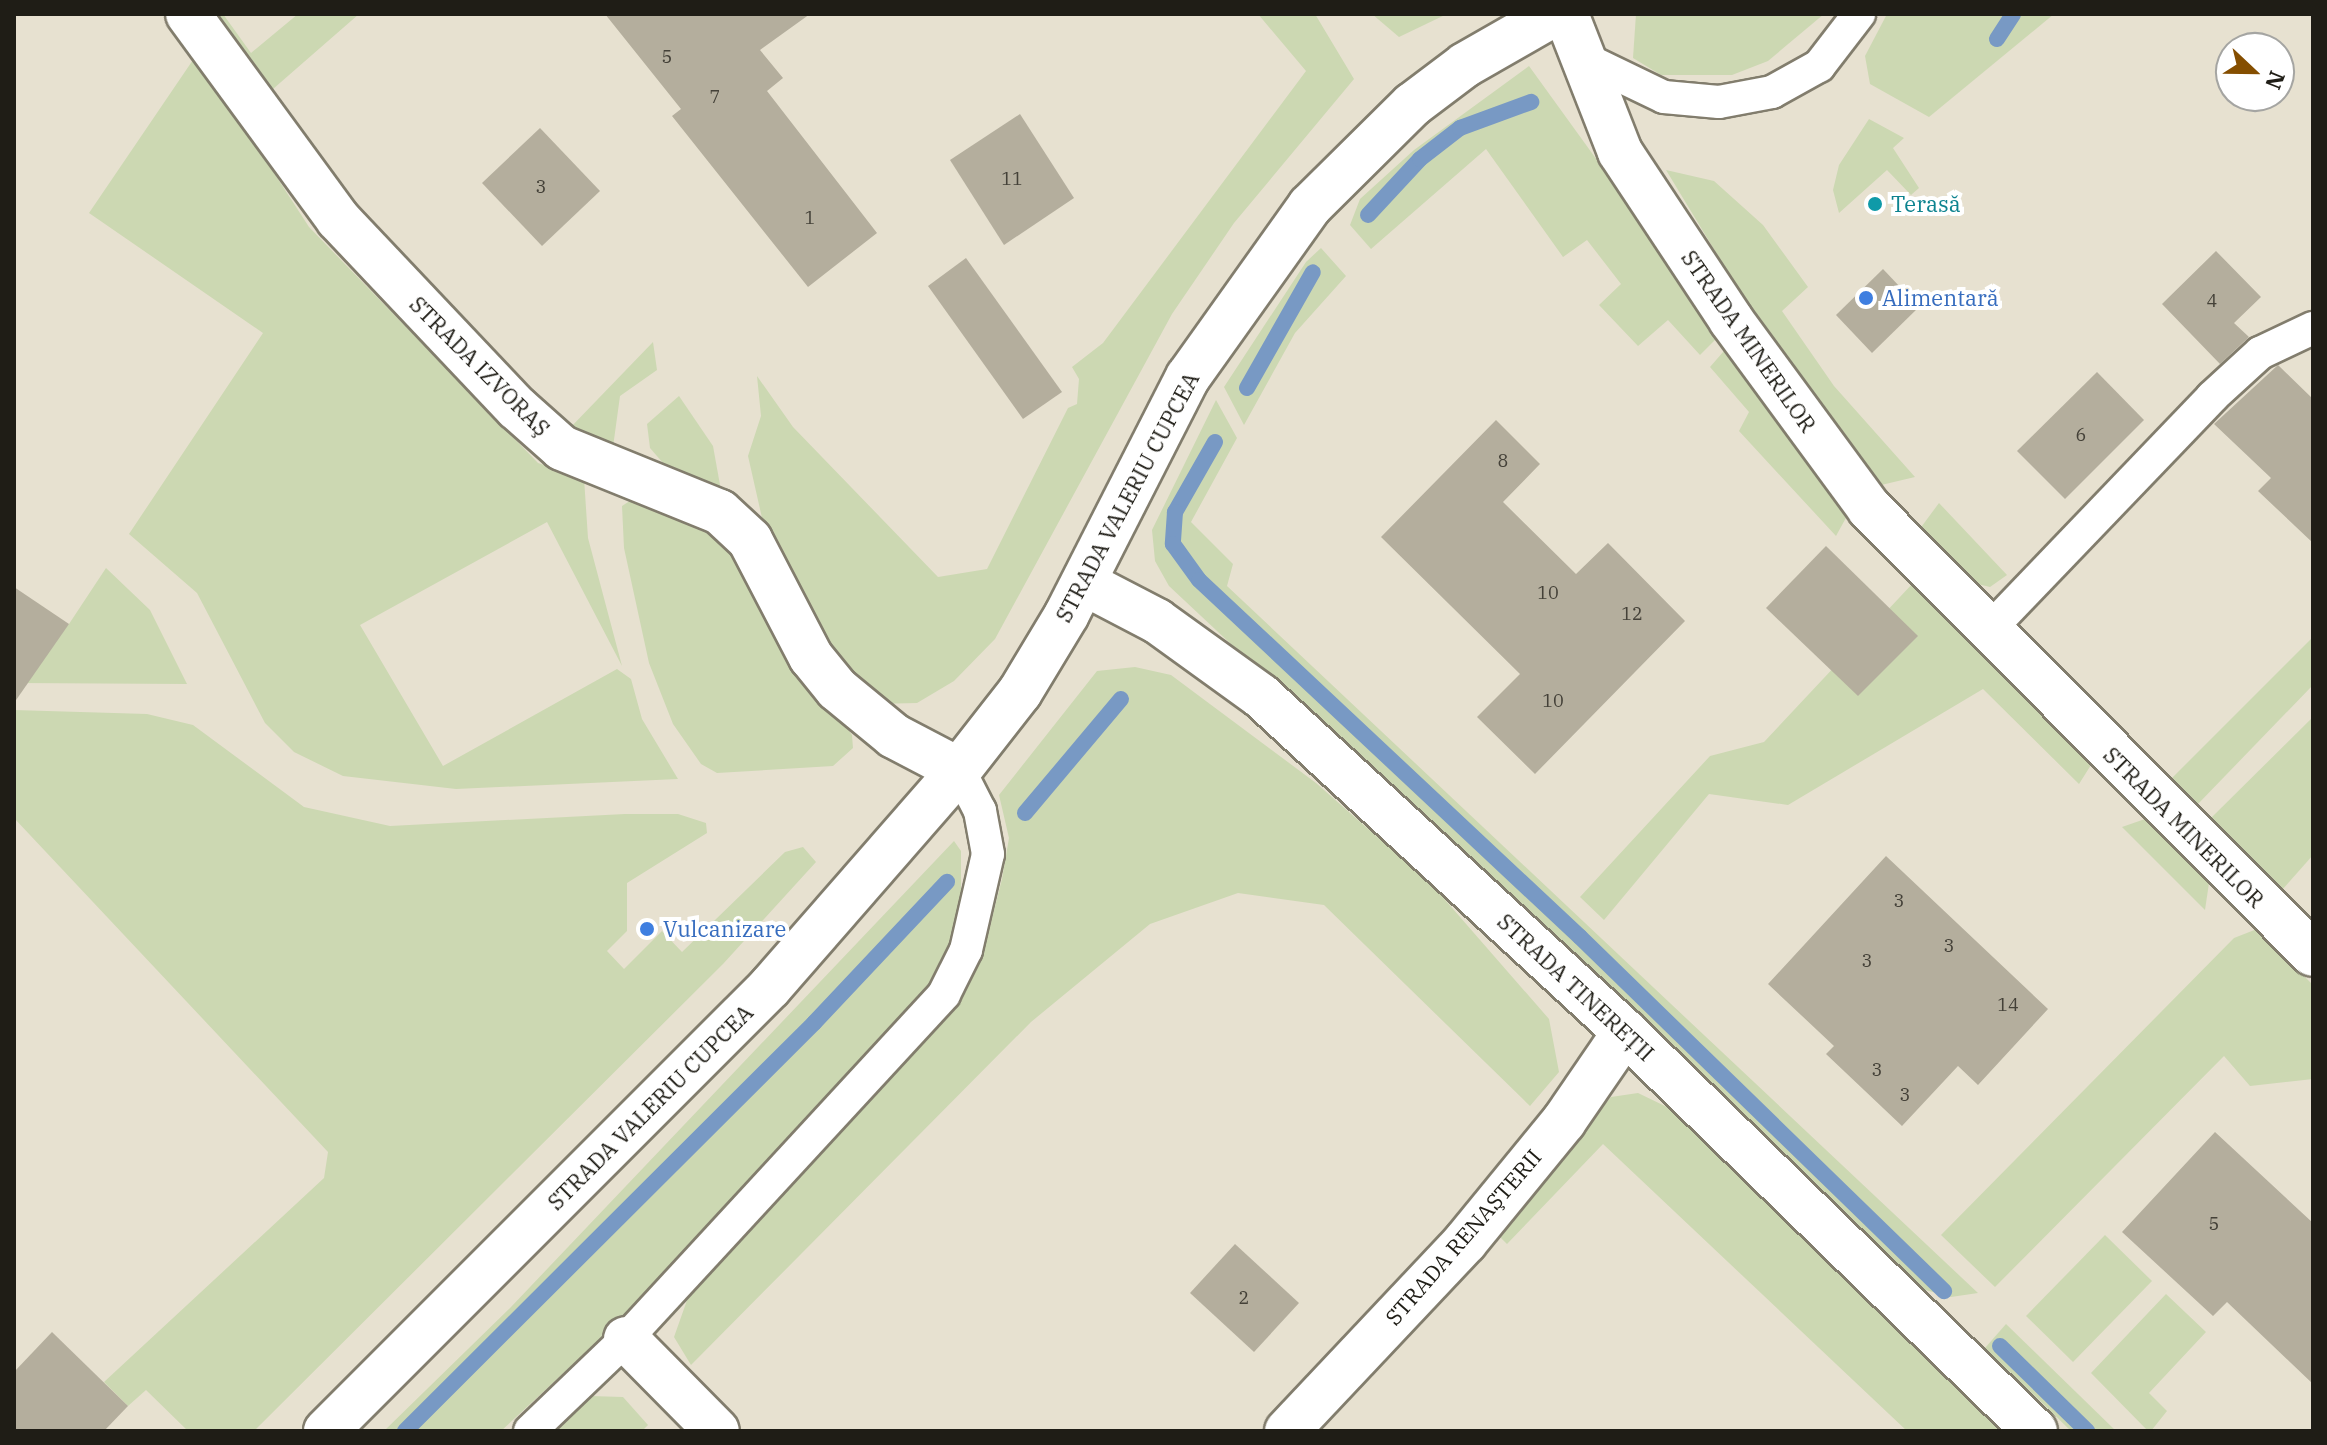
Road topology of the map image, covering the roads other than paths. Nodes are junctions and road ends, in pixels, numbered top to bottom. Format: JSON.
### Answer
{"nodes":[{"id":1,"x":188,"y":14,"type":"edge"},
{"id":2,"x":1554,"y":14,"type":"edge"},
{"id":3,"x":1566,"y":14,"type":"edge"},
{"id":4,"x":1859,"y":14,"type":"edge"},
{"id":5,"x":1587,"y":60,"type":"junction"},
{"id":6,"x":2313,"y":328,"type":"edge"},
{"id":7,"x":1084,"y":583,"type":"junction"},
{"id":8,"x":1987,"y":632,"type":"junction"},
{"id":9,"x":959,"y":770,"type":"junction"},
{"id":10,"x":2313,"y":954,"type":"edge"},
{"id":11,"x":1625,"y":1032,"type":"junction"},
{"id":12,"x":626,"y":1339,"type":"junction"},
{"id":13,"x":326,"y":1431,"type":"edge"},
{"id":14,"x":530,"y":1431,"type":"edge"},
{"id":15,"x":717,"y":1431,"type":"edge"},
{"id":16,"x":1287,"y":1431,"type":"edge"},
{"id":17,"x":2035,"y":1431,"type":"edge"}],
"edges":[{"from":1,"to":9,"type":"street","name":"STRADA IZVORAŞ"},
{"from":2,"to":7,"type":"street","name":"STRADA VALERIU CUPCEA"},
{"from":3,"to":5,"type":"street","name":"STRADA MINERILOR"},
{"from":4,"to":5,"type":"lane"},
{"from":5,"to":8,"type":"street","name":"STRADA MINERILOR"},
{"from":6,"to":8,"type":"lane"},
{"from":7,"to":9,"type":"street","name":"STRADA VALERIU CUPCEA"},
{"from":7,"to":11,"type":"street","name":"STRADA TINEREŢII"},
{"from":8,"to":10,"type":"street","name":"STRADA MINERILOR"},
{"from":9,"to":12,"type":"lane"},
{"from":9,"to":13,"type":"street","name":"STRADA VALERIU CUPCEA"},
{"from":11,"to":16,"type":"street","name":"STRADA RENAŞTERII"},
{"from":11,"to":17,"type":"street","name":"STRADA TINEREŢII"},
{"from":12,"to":14,"type":"lane"},
{"from":12,"to":15,"type":"street"}]}
